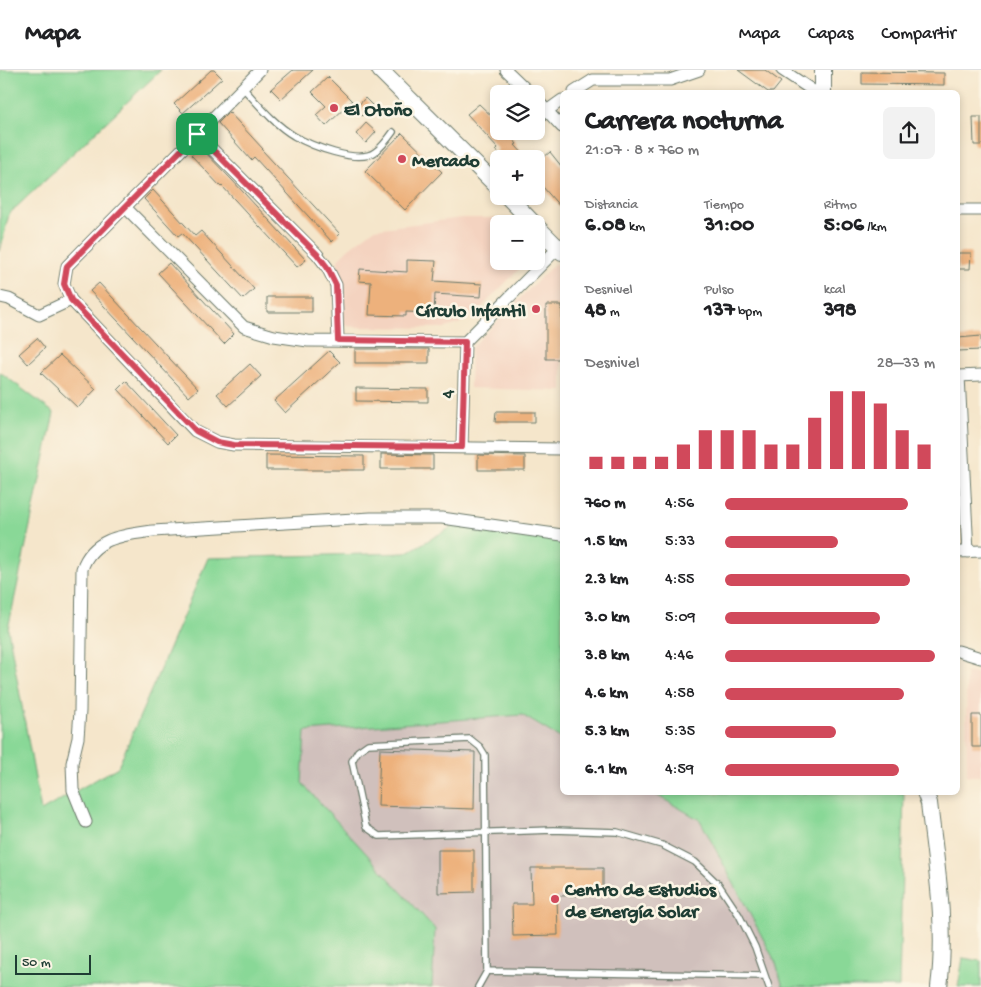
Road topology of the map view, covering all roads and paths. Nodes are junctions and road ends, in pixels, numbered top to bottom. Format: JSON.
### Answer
{"nodes":[{"id":1,"x":260,"y":70,"type":"edge"},
{"id":2,"x":380,"y":70,"type":"edge"},
{"id":3,"x":506,"y":70,"type":"edge"},
{"id":4,"x":699,"y":70,"type":"edge"},
{"id":5,"x":782,"y":70,"type":"edge"},
{"id":6,"x":823,"y":70,"type":"edge"},
{"id":7,"x":522,"y":85,"type":"edge"},
{"id":8,"x":242,"y":88,"type":"junction"},
{"id":9,"x":577,"y":90,"type":"edge"},
{"id":10,"x":812,"y":90,"type":"edge"},
{"id":11,"x":822,"y":90,"type":"edge"},
{"id":12,"x":560,"y":101,"type":"edge"},
{"id":13,"x":545,"y":107,"type":"edge"},
{"id":14,"x":548,"y":110,"type":"junction"},
{"id":15,"x":560,"y":125,"type":"edge"},
{"id":16,"x":393,"y":132,"type":"dead end"},
{"id":17,"x":197,"y":134,"type":"junction"},
{"id":18,"x":490,"y":179,"type":"edge"},
{"id":19,"x":516,"y":205,"type":"edge"},
{"id":20,"x":125,"y":207,"type":"junction"},
{"id":21,"x":960,"y":210,"type":"edge"},
{"id":22,"x":981,"y":210,"type":"edge"},
{"id":23,"x":525,"y":215,"type":"edge"},
{"id":24,"x":545,"y":234,"type":"edge"},
{"id":25,"x":560,"y":247,"type":"edge"},
{"id":26,"x":560,"y":249,"type":"edge"},
{"id":27,"x":0,"y":297,"type":"edge"},
{"id":28,"x":71,"y":300,"type":"junction"},
{"id":29,"x":338,"y":340,"type":"junction"},
{"id":30,"x":465,"y":342,"type":"junction"},
{"id":31,"x":981,"y":375,"type":"edge"},
{"id":32,"x":960,"y":376,"type":"edge"},
{"id":33,"x":960,"y":446,"type":"edge"},
{"id":34,"x":462,"y":447,"type":"junction"},
{"id":35,"x":560,"y":449,"type":"edge"},
{"id":36,"x":560,"y":535,"type":"edge"},
{"id":37,"x":981,"y":551,"type":"edge"},
{"id":38,"x":963,"y":552,"type":"edge"},
{"id":39,"x":960,"y":652,"type":"edge"},
{"id":40,"x":981,"y":658,"type":"edge"},
{"id":41,"x":926,"y":795,"type":"edge"},
{"id":42,"x":86,"y":822,"type":"dead end"},
{"id":43,"x":485,"y":832,"type":"junction"},
{"id":44,"x":487,"y":971,"type":"junction"},
{"id":45,"x":765,"y":976,"type":"junction"},
{"id":46,"x":478,"y":987,"type":"edge"},
{"id":47,"x":769,"y":987,"type":"edge"},
{"id":48,"x":939,"y":987,"type":"edge"}],
"edges":[{"from":1,"to":8,"type":"street"},
{"from":2,"to":18,"type":"street"},
{"from":3,"to":7,"type":"street"},
{"from":4,"to":9,"type":"street"},
{"from":5,"to":10,"type":"street"},
{"from":6,"to":11,"type":"street"},
{"from":8,"to":16,"type":"lane"},
{"from":8,"to":17,"type":"street"},
{"from":12,"to":14,"type":"street"},
{"from":13,"to":14,"type":"street"},
{"from":14,"to":15,"type":"street"},
{"from":17,"to":20,"type":"street"},
{"from":17,"to":29,"type":"street"},
{"from":19,"to":23,"type":"street"},
{"from":20,"to":28,"type":"street"},
{"from":20,"to":29,"type":"street"},
{"from":21,"to":22,"type":"street"},
{"from":24,"to":25,"type":"street"},
{"from":26,"to":30,"type":"street"},
{"from":27,"to":28,"type":"street"},
{"from":28,"to":34,"type":"street"},
{"from":29,"to":30,"type":"street"},
{"from":30,"to":34,"type":"street","name":"4"},
{"from":31,"to":32,"type":"street"},
{"from":33,"to":38,"type":"street"},
{"from":34,"to":35,"type":"street"},
{"from":36,"to":42,"type":"street"},
{"from":37,"to":38,"type":"street"},
{"from":39,"to":40,"type":"street"},
{"from":41,"to":48,"type":"street"},
{"from":43,"to":43,"type":"lane"},
{"from":43,"to":44,"type":"lane"},
{"from":43,"to":45,"type":"lane"},
{"from":44,"to":45,"type":"lane"},
{"from":44,"to":46,"type":"lane"},
{"from":45,"to":47,"type":"lane"}]}
